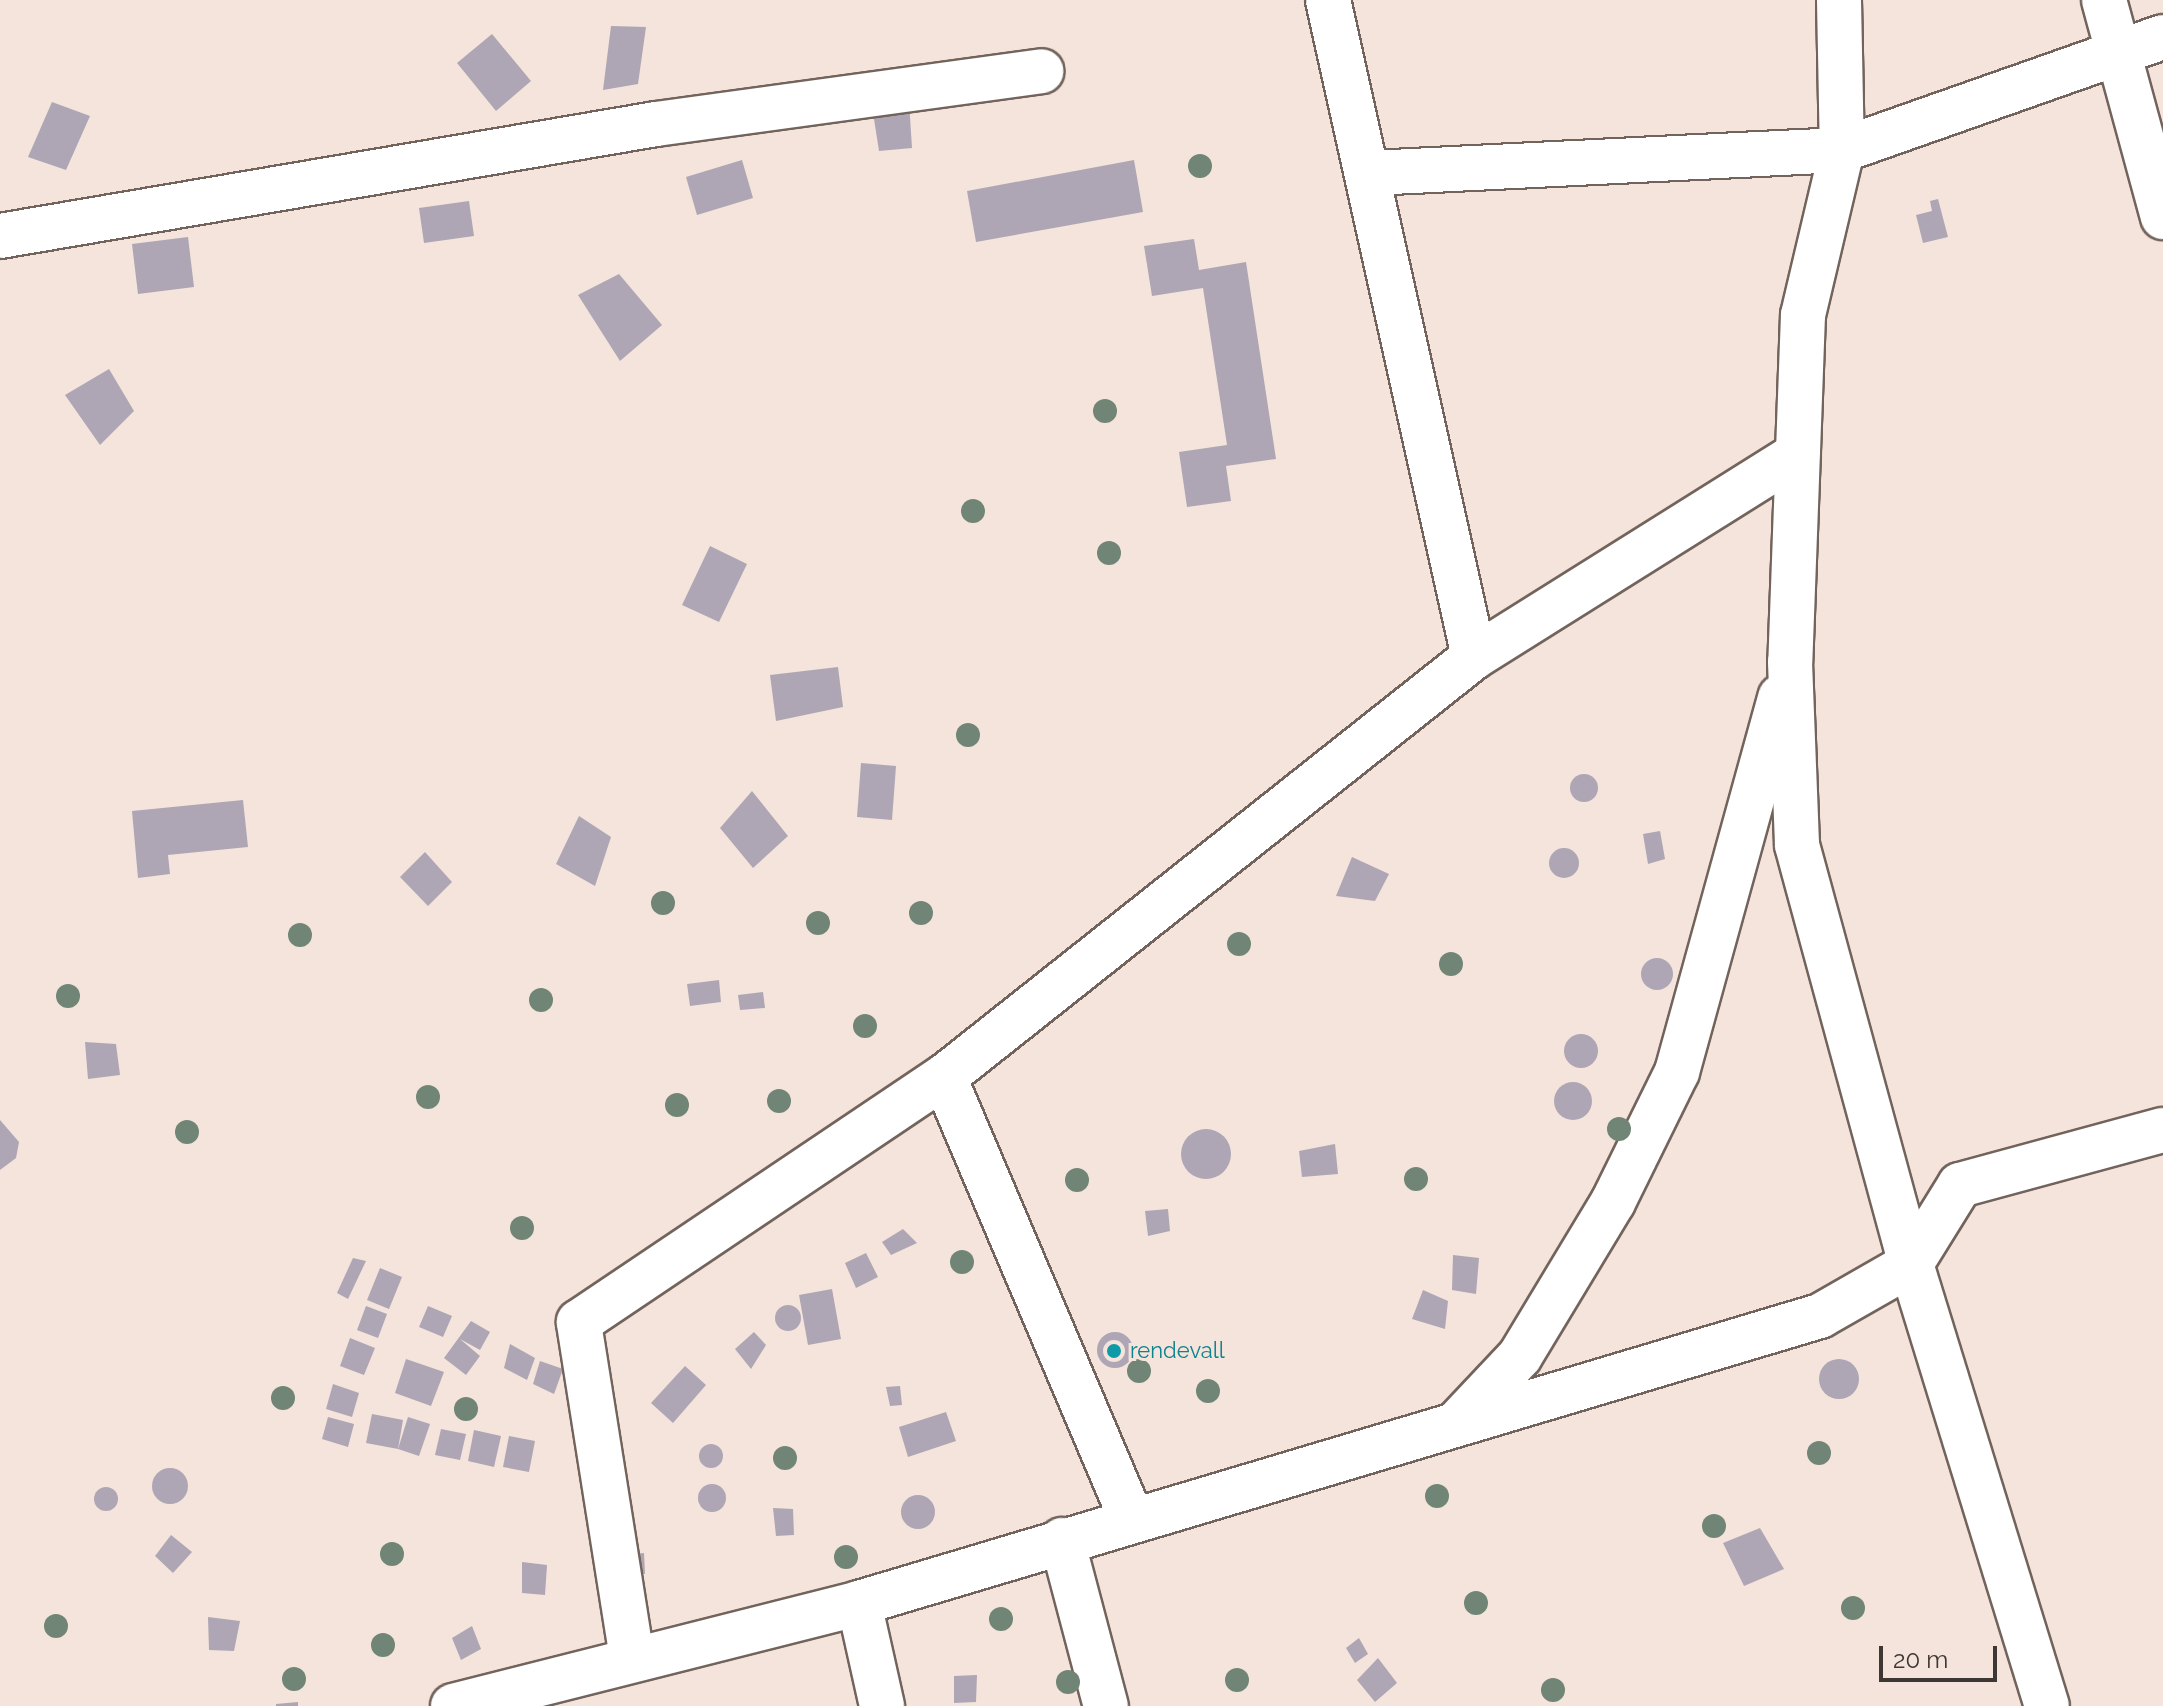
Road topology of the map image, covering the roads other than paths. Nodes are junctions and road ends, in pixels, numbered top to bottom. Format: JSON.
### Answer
{"nodes":[{"id":1,"x":1328,"y":0,"type":"edge"},
{"id":2,"x":1839,"y":0,"type":"edge"},
{"id":3,"x":2104,"y":0,"type":"edge"},
{"id":4,"x":2163,"y":37,"type":"edge"},
{"id":5,"x":2118,"y":53,"type":"junction"},
{"id":6,"x":1041,"y":71,"type":"dead end"},
{"id":7,"x":1842,"y":150,"type":"junction"},
{"id":8,"x":1371,"y":173,"type":"junction"},
{"id":9,"x":2163,"y":217,"type":"edge"},
{"id":10,"x":0,"y":236,"type":"edge"},
{"id":11,"x":1798,"y":454,"type":"junction"},
{"id":12,"x":1474,"y":657,"type":"junction"},
{"id":13,"x":1790,"y":662,"type":"junction"},
{"id":14,"x":944,"y":1077,"type":"junction"},
{"id":15,"x":2163,"y":1130,"type":"edge"},
{"id":16,"x":1911,"y":1264,"type":"junction"},
{"id":17,"x":1454,"y":1425,"type":"junction"},
{"id":18,"x":1131,"y":1517,"type":"junction"},
{"id":19,"x":1062,"y":1540,"type":"junction"},
{"id":20,"x":859,"y":1603,"type":"junction"},
{"id":21,"x":632,"y":1658,"type":"junction"},
{"id":22,"x":453,"y":1706,"type":"edge"},
{"id":23,"x":882,"y":1706,"type":"edge"},
{"id":24,"x":1106,"y":1706,"type":"edge"},
{"id":25,"x":2047,"y":1706,"type":"edge"}],
"edges":[{"from":1,"to":8,"type":"street"},
{"from":2,"to":7,"type":"street"},
{"from":3,"to":5,"type":"street"},
{"from":4,"to":5,"type":"street"},
{"from":5,"to":7,"type":"street"},
{"from":5,"to":9,"type":"street"},
{"from":6,"to":10,"type":"street"},
{"from":7,"to":8,"type":"street"},
{"from":7,"to":11,"type":"street"},
{"from":8,"to":12,"type":"street"},
{"from":11,"to":12,"type":"street"},
{"from":11,"to":13,"type":"street"},
{"from":12,"to":14,"type":"street"},
{"from":13,"to":16,"type":"street"},
{"from":13,"to":17,"type":"street"},
{"from":14,"to":18,"type":"street"},
{"from":14,"to":21,"type":"street"},
{"from":15,"to":16,"type":"street"},
{"from":16,"to":17,"type":"street"},
{"from":16,"to":25,"type":"street"},
{"from":17,"to":18,"type":"street"},
{"from":18,"to":19,"type":"street"},
{"from":19,"to":20,"type":"street"},
{"from":19,"to":24,"type":"street"},
{"from":20,"to":21,"type":"street"},
{"from":20,"to":23,"type":"street"},
{"from":21,"to":22,"type":"street"}]}
